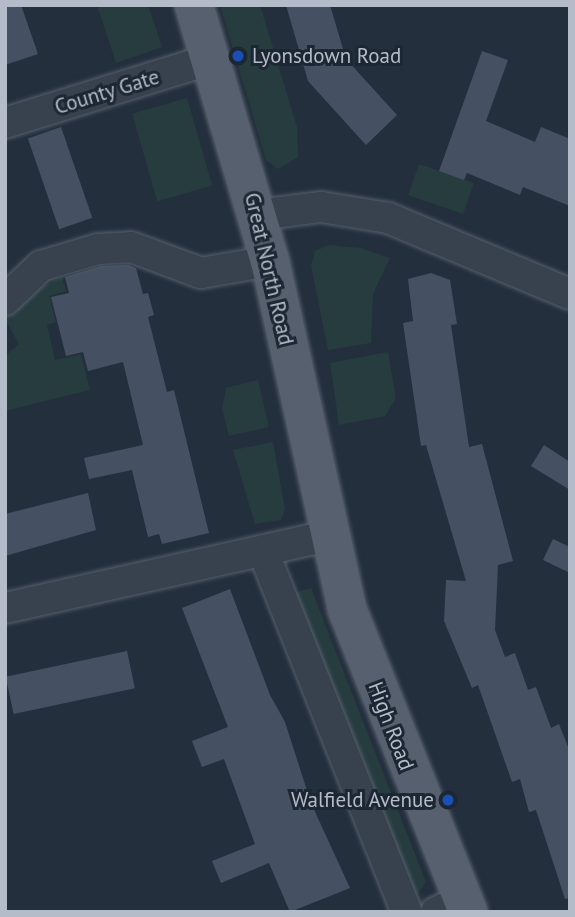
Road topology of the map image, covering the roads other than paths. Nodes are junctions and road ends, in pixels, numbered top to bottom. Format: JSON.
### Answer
{"nodes":[{"id":1,"x":194,"y":5,"type":"edge"},
{"id":2,"x":209,"y":60,"type":"junction"},
{"id":3,"x":5,"y":123,"type":"edge"},
{"id":4,"x":258,"y":215,"type":"junction"},
{"id":5,"x":270,"y":261,"type":"junction"},
{"id":6,"x":570,"y":294,"type":"edge"},
{"id":7,"x":5,"y":300,"type":"edge"},
{"id":8,"x":327,"y":536,"type":"junction"},
{"id":9,"x":263,"y":551,"type":"junction"},
{"id":10,"x":5,"y":608,"type":"edge"},
{"id":11,"x":456,"y":908,"type":"edge"},
{"id":12,"x":407,"y":912,"type":"edge"}],
"edges":[{"from":1,"to":2,"type":"main road","name":"Great North Road"},
{"from":2,"to":3,"type":"street","name":"County Gate"},
{"from":2,"to":4,"type":"main road","name":"Great North Road"},
{"from":4,"to":5,"type":"main road","name":"Great North Road"},
{"from":4,"to":6,"type":"street"},
{"from":5,"to":7,"type":"street"},
{"from":5,"to":8,"type":"main road","name":"Great North Road"},
{"from":8,"to":9,"type":"street"},
{"from":8,"to":11,"type":"main road","name":"High Road"},
{"from":9,"to":10,"type":"street"},
{"from":9,"to":12,"type":"street"}]}
